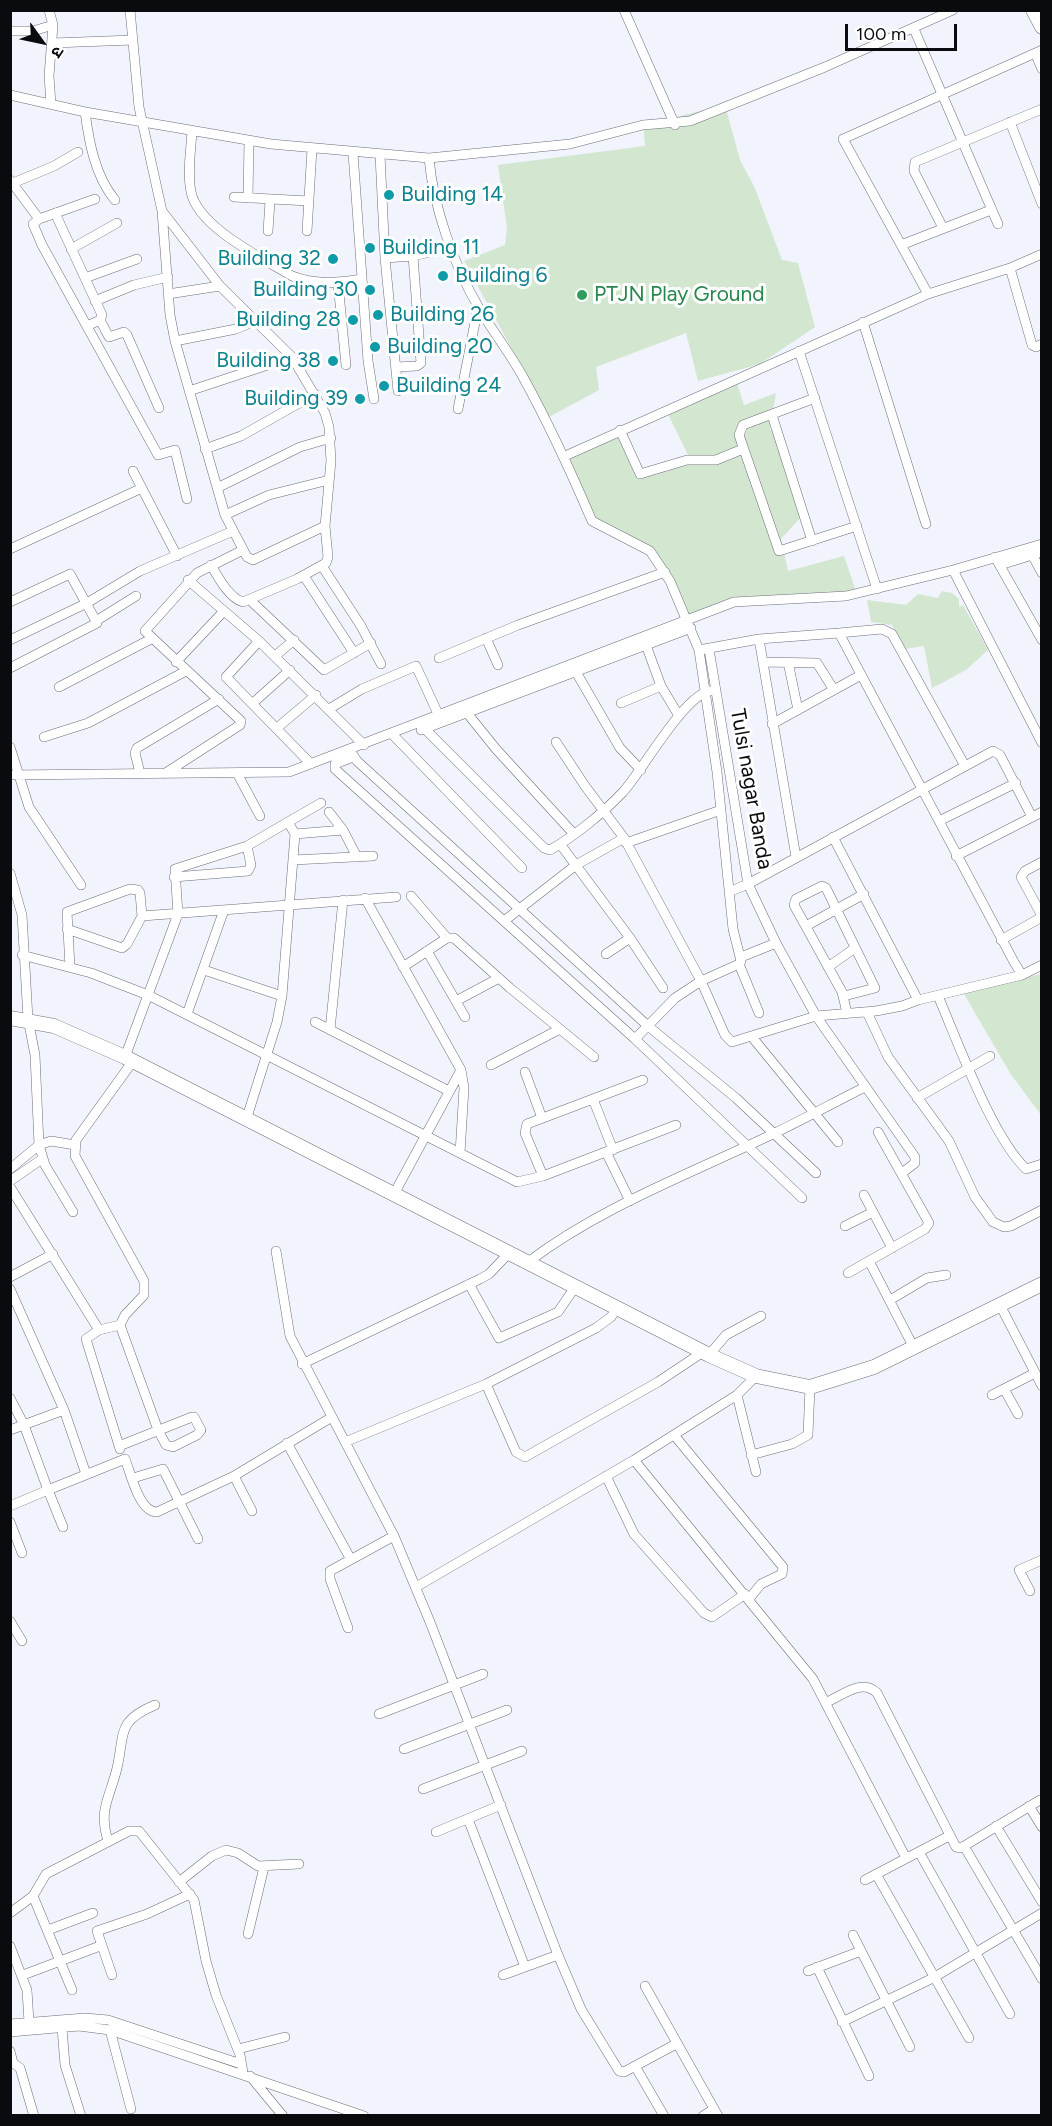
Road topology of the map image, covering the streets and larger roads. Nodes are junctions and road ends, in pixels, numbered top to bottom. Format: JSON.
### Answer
{"nodes":[{"id":1,"x":50,"y":10,"type":"edge"},
{"id":2,"x":130,"y":10,"type":"edge"},
{"id":3,"x":624,"y":10,"type":"edge"},
{"id":4,"x":953,"y":10,"type":"edge"},
{"id":5,"x":1033,"y":10,"type":"edge"},
{"id":6,"x":53,"y":25,"type":"junction"},
{"id":7,"x":1041,"y":27,"type":"edge"},
{"id":8,"x":914,"y":29,"type":"junction"},
{"id":9,"x":10,"y":31,"type":"edge"},
{"id":10,"x":133,"y":40,"type":"junction"},
{"id":11,"x":53,"y":42,"type":"junction"},
{"id":12,"x":1038,"y":52,"type":"edge"},
{"id":13,"x":1041,"y":69,"type":"edge"},
{"id":14,"x":943,"y":94,"type":"junction"},
{"id":15,"x":10,"y":95,"type":"edge"},
{"id":16,"x":51,"y":104,"type":"junction"},
{"id":17,"x":1041,"y":109,"type":"edge"},
{"id":18,"x":85,"y":112,"type":"junction"},
{"id":19,"x":142,"y":122,"type":"junction"},
{"id":20,"x":1010,"y":122,"type":"junction"},
{"id":21,"x":675,"y":124,"type":"junction"},
{"id":22,"x":192,"y":131,"type":"junction"},
{"id":23,"x":249,"y":141,"type":"junction"},
{"id":24,"x":963,"y":141,"type":"junction"},
{"id":25,"x":312,"y":149,"type":"junction"},
{"id":26,"x":78,"y":152,"type":"dead end"},
{"id":27,"x":353,"y":153,"type":"junction"},
{"id":28,"x":380,"y":155,"type":"junction"},
{"id":29,"x":429,"y":158,"type":"junction"},
{"id":30,"x":12,"y":182,"type":"edge"},
{"id":31,"x":234,"y":197,"type":"dead end"},
{"id":32,"x":248,"y":198,"type":"junction"},
{"id":33,"x":95,"y":199,"type":"dead end"},
{"id":34,"x":115,"y":200,"type":"dead end"},
{"id":35,"x":270,"y":201,"type":"junction"},
{"id":36,"x":309,"y":201,"type":"junction"},
{"id":37,"x":1041,"y":204,"type":"edge"},
{"id":38,"x":991,"y":210,"type":"junction"},
{"id":39,"x":162,"y":211,"type":"junction"},
{"id":40,"x":55,"y":213,"type":"junction"},
{"id":41,"x":39,"y":219,"type":"junction"},
{"id":42,"x":117,"y":223,"type":"dead end"},
{"id":43,"x":998,"y":224,"type":"dead end"},
{"id":44,"x":943,"y":228,"type":"junction"},
{"id":45,"x":268,"y":231,"type":"dead end"},
{"id":46,"x":307,"y":231,"type":"dead end"},
{"id":47,"x":901,"y":245,"type":"junction"},
{"id":48,"x":451,"y":247,"type":"junction"},
{"id":49,"x":71,"y":249,"type":"junction"},
{"id":50,"x":1041,"y":254,"type":"edge"},
{"id":51,"x":413,"y":256,"type":"junction"},
{"id":52,"x":385,"y":258,"type":"junction"},
{"id":53,"x":137,"y":259,"type":"dead end"},
{"id":54,"x":1010,"y":268,"type":"junction"},
{"id":55,"x":168,"y":277,"type":"junction"},
{"id":56,"x":85,"y":278,"type":"junction"},
{"id":57,"x":362,"y":279,"type":"junction"},
{"id":58,"x":338,"y":283,"type":"junction"},
{"id":59,"x":220,"y":286,"type":"junction"},
{"id":60,"x":168,"y":294,"type":"junction"},
{"id":61,"x":928,"y":294,"type":"junction"},
{"id":62,"x":95,"y":301,"type":"junction"},
{"id":63,"x":478,"y":307,"type":"junction"},
{"id":64,"x":100,"y":320,"type":"junction"},
{"id":65,"x":257,"y":320,"type":"junction"},
{"id":66,"x":863,"y":322,"type":"junction"},
{"id":67,"x":87,"y":326,"type":"junction"},
{"id":68,"x":175,"y":341,"type":"junction"},
{"id":69,"x":1041,"y":344,"type":"edge"},
{"id":70,"x":799,"y":351,"type":"junction"},
{"id":71,"x":292,"y":357,"type":"junction"},
{"id":72,"x":346,"y":365,"type":"dead end"},
{"id":73,"x":396,"y":367,"type":"junction"},
{"id":74,"x":189,"y":391,"type":"junction"},
{"id":75,"x":398,"y":391,"type":"dead end"},
{"id":76,"x":315,"y":394,"type":"junction"},
{"id":77,"x":815,"y":398,"type":"junction"},
{"id":78,"x":374,"y":399,"type":"dead end"},
{"id":79,"x":159,"y":408,"type":"dead end"},
{"id":80,"x":458,"y":409,"type":"dead end"},
{"id":81,"x":772,"y":414,"type":"junction"},
{"id":82,"x":620,"y":430,"type":"junction"},
{"id":83,"x":331,"y":438,"type":"junction"},
{"id":84,"x":205,"y":449,"type":"junction"},
{"id":85,"x":743,"y":449,"type":"junction"},
{"id":86,"x":565,"y":456,"type":"junction"},
{"id":87,"x":133,"y":471,"type":"dead end"},
{"id":88,"x":329,"y":480,"type":"junction"},
{"id":89,"x":142,"y":488,"type":"junction"},
{"id":90,"x":217,"y":489,"type":"junction"},
{"id":91,"x":187,"y":499,"type":"dead end"},
{"id":92,"x":225,"y":514,"type":"junction"},
{"id":93,"x":926,"y":524,"type":"dead end"},
{"id":94,"x":325,"y":526,"type":"junction"},
{"id":95,"x":857,"y":526,"type":"junction"},
{"id":96,"x":232,"y":531,"type":"junction"},
{"id":97,"x":812,"y":541,"type":"junction"},
{"id":98,"x":1041,"y":544,"type":"edge"},
{"id":99,"x":10,"y":549,"type":"edge"},
{"id":100,"x":243,"y":550,"type":"junction"},
{"id":101,"x":1030,"y":551,"type":"junction"},
{"id":102,"x":1041,"y":552,"type":"edge"},
{"id":103,"x":177,"y":556,"type":"junction"},
{"id":104,"x":997,"y":561,"type":"junction"},
{"id":105,"x":211,"y":565,"type":"junction"},
{"id":106,"x":322,"y":566,"type":"junction"},
{"id":107,"x":953,"y":570,"type":"junction"},
{"id":108,"x":665,"y":572,"type":"junction"},
{"id":109,"x":1041,"y":573,"type":"edge"},
{"id":110,"x":304,"y":576,"type":"junction"},
{"id":111,"x":188,"y":580,"type":"junction"},
{"id":112,"x":877,"y":589,"type":"junction"},
{"id":113,"x":136,"y":596,"type":"dead end"},
{"id":114,"x":250,"y":600,"type":"junction"},
{"id":115,"x":10,"y":602,"type":"edge"},
{"id":116,"x":87,"y":603,"type":"junction"},
{"id":117,"x":223,"y":612,"type":"junction"},
{"id":118,"x":96,"y":621,"type":"junction"},
{"id":119,"x":689,"y":624,"type":"junction"},
{"id":120,"x":838,"y":633,"type":"junction"},
{"id":121,"x":486,"y":638,"type":"junction"},
{"id":122,"x":151,"y":639,"type":"junction"},
{"id":123,"x":759,"y":639,"type":"junction"},
{"id":124,"x":10,"y":640,"type":"edge"},
{"id":125,"x":259,"y":640,"type":"junction"},
{"id":126,"x":294,"y":640,"type":"junction"},
{"id":127,"x":1041,"y":640,"type":"edge"},
{"id":128,"x":371,"y":643,"type":"junction"},
{"id":129,"x":646,"y":645,"type":"junction"},
{"id":130,"x":709,"y":649,"type":"junction"},
{"id":131,"x":699,"y":650,"type":"junction"},
{"id":132,"x":354,"y":652,"type":"junction"},
{"id":133,"x":275,"y":656,"type":"junction"},
{"id":134,"x":439,"y":658,"type":"dead end"},
{"id":135,"x":176,"y":662,"type":"junction"},
{"id":136,"x":763,"y":662,"type":"junction"},
{"id":137,"x":788,"y":662,"type":"junction"},
{"id":138,"x":381,"y":664,"type":"dead end"},
{"id":139,"x":498,"y":665,"type":"dead end"},
{"id":140,"x":10,"y":668,"type":"edge"},
{"id":141,"x":290,"y":670,"type":"junction"},
{"id":142,"x":186,"y":671,"type":"junction"},
{"id":143,"x":576,"y":672,"type":"junction"},
{"id":144,"x":861,"y":675,"type":"junction"},
{"id":145,"x":661,"y":686,"type":"junction"},
{"id":146,"x":59,"y":687,"type":"dead end"},
{"id":147,"x":834,"y":690,"type":"junction"},
{"id":148,"x":710,"y":691,"type":"junction"},
{"id":149,"x":316,"y":695,"type":"junction"},
{"id":150,"x":219,"y":699,"type":"junction"},
{"id":151,"x":253,"y":703,"type":"junction"},
{"id":152,"x":621,"y":703,"type":"dead end"},
{"id":153,"x":328,"y":709,"type":"junction"},
{"id":154,"x":798,"y":710,"type":"junction"},
{"id":155,"x":467,"y":713,"type":"junction"},
{"id":156,"x":439,"y":716,"type":"junction"},
{"id":157,"x":679,"y":716,"type":"junction"},
{"id":158,"x":772,"y":724,"type":"junction"},
{"id":159,"x":415,"y":726,"type":"junction"},
{"id":160,"x":277,"y":728,"type":"junction"},
{"id":161,"x":426,"y":730,"type":"junction"},
{"id":162,"x":392,"y":734,"type":"junction"},
{"id":163,"x":44,"y":737,"type":"dead end"},
{"id":164,"x":1040,"y":738,"type":"edge"},
{"id":165,"x":556,"y":742,"type":"dead end"},
{"id":166,"x":364,"y":744,"type":"junction"},
{"id":167,"x":10,"y":747,"type":"edge"},
{"id":168,"x":352,"y":753,"type":"junction"},
{"id":169,"x":311,"y":764,"type":"junction"},
{"id":170,"x":965,"y":766,"type":"junction"},
{"id":171,"x":641,"y":770,"type":"junction"},
{"id":172,"x":140,"y":773,"type":"junction"},
{"id":173,"x":237,"y":773,"type":"junction"},
{"id":174,"x":164,"y":774,"type":"junction"},
{"id":175,"x":14,"y":775,"type":"edge"},
{"id":176,"x":1016,"y":783,"type":"junction"},
{"id":177,"x":921,"y":790,"type":"junction"},
{"id":178,"x":321,"y":802,"type":"dead end"},
{"id":179,"x":604,"y":810,"type":"junction"},
{"id":180,"x":721,"y":810,"type":"junction"},
{"id":181,"x":329,"y":812,"type":"dead end"},
{"id":182,"x":1037,"y":815,"type":"edge"},
{"id":183,"x":260,"y":816,"type":"dead end"},
{"id":184,"x":939,"y":821,"type":"junction"},
{"id":185,"x":288,"y":822,"type":"junction"},
{"id":186,"x":343,"y":830,"type":"junction"},
{"id":187,"x":573,"y":833,"type":"junction"},
{"id":188,"x":295,"y":834,"type":"junction"},
{"id":189,"x":833,"y":837,"type":"junction"},
{"id":190,"x":625,"y":840,"type":"junction"},
{"id":191,"x":560,"y":844,"type":"junction"},
{"id":192,"x":247,"y":846,"type":"junction"},
{"id":193,"x":357,"y":856,"type":"junction"},
{"id":194,"x":373,"y":856,"type":"dead end"},
{"id":195,"x":796,"y":856,"type":"junction"},
{"id":196,"x":956,"y":856,"type":"junction"},
{"id":197,"x":293,"y":860,"type":"junction"},
{"id":198,"x":1041,"y":862,"type":"edge"},
{"id":199,"x":576,"y":865,"type":"junction"},
{"id":200,"x":522,"y":868,"type":"dead end"},
{"id":201,"x":10,"y":873,"type":"edge"},
{"id":202,"x":174,"y":877,"type":"junction"},
{"id":203,"x":748,"y":884,"type":"junction"},
{"id":204,"x":81,"y":885,"type":"dead end"},
{"id":205,"x":729,"y":892,"type":"junction"},
{"id":206,"x":864,"y":894,"type":"junction"},
{"id":207,"x":411,"y":896,"type":"dead end"},
{"id":208,"x":396,"y":897,"type":"dead end"},
{"id":209,"x":365,"y":898,"type":"junction"},
{"id":210,"x":343,"y":900,"type":"junction"},
{"id":211,"x":290,"y":905,"type":"junction"},
{"id":212,"x":518,"y":908,"type":"junction"},
{"id":213,"x":837,"y":909,"type":"junction"},
{"id":214,"x":224,"y":910,"type":"junction"},
{"id":215,"x":178,"y":914,"type":"junction"},
{"id":216,"x":142,"y":916,"type":"junction"},
{"id":217,"x":1041,"y":916,"type":"edge"},
{"id":218,"x":504,"y":921,"type":"junction"},
{"id":219,"x":806,"y":926,"type":"junction"},
{"id":220,"x":68,"y":930,"type":"junction"},
{"id":221,"x":447,"y":938,"type":"junction"},
{"id":222,"x":630,"y":938,"type":"junction"},
{"id":223,"x":1001,"y":940,"type":"junction"},
{"id":224,"x":776,"y":943,"type":"junction"},
{"id":225,"x":855,"y":948,"type":"junction"},
{"id":226,"x":427,"y":951,"type":"junction"},
{"id":227,"x":606,"y":954,"type":"dead end"},
{"id":228,"x":22,"y":955,"type":"junction"},
{"id":229,"x":740,"y":961,"type":"junction"},
{"id":230,"x":1041,"y":965,"type":"edge"},
{"id":231,"x":70,"y":967,"type":"junction"},
{"id":232,"x":404,"y":967,"type":"junction"},
{"id":233,"x":828,"y":967,"type":"junction"},
{"id":234,"x":204,"y":970,"type":"junction"},
{"id":235,"x":1022,"y":975,"type":"junction"},
{"id":236,"x":499,"y":978,"type":"junction"},
{"id":237,"x":702,"y":981,"type":"junction"},
{"id":238,"x":663,"y":988,"type":"dead end"},
{"id":239,"x":148,"y":995,"type":"junction"},
{"id":240,"x":282,"y":996,"type":"junction"},
{"id":241,"x":844,"y":996,"type":"junction"},
{"id":242,"x":938,"y":996,"type":"junction"},
{"id":243,"x":918,"y":1000,"type":"junction"},
{"id":244,"x":456,"y":1001,"type":"junction"},
{"id":245,"x":867,"y":1012,"type":"junction"},
{"id":246,"x":759,"y":1013,"type":"dead end"},
{"id":247,"x":847,"y":1013,"type":"junction"},
{"id":248,"x":187,"y":1014,"type":"junction"},
{"id":249,"x":816,"y":1016,"type":"junction"},
{"id":250,"x":465,"y":1017,"type":"dead end"},
{"id":251,"x":10,"y":1018,"type":"edge"},
{"id":252,"x":28,"y":1019,"type":"junction"},
{"id":253,"x":315,"y":1022,"type":"dead end"},
{"id":254,"x":648,"y":1026,"type":"junction"},
{"id":255,"x":560,"y":1029,"type":"junction"},
{"id":256,"x":330,"y":1030,"type":"junction"},
{"id":257,"x":752,"y":1037,"type":"junction"},
{"id":258,"x":635,"y":1039,"type":"junction"},
{"id":259,"x":267,"y":1053,"type":"junction"},
{"id":260,"x":990,"y":1056,"type":"dead end"},
{"id":261,"x":594,"y":1057,"type":"dead end"},
{"id":262,"x":129,"y":1059,"type":"junction"},
{"id":263,"x":491,"y":1065,"type":"dead end"},
{"id":264,"x":969,"y":1067,"type":"junction"},
{"id":265,"x":461,"y":1070,"type":"junction"},
{"id":266,"x":525,"y":1072,"type":"dead end"},
{"id":267,"x":643,"y":1080,"type":"dead end"},
{"id":268,"x":865,"y":1087,"type":"junction"},
{"id":269,"x":449,"y":1091,"type":"junction"},
{"id":270,"x":917,"y":1098,"type":"junction"},
{"id":271,"x":593,"y":1100,"type":"junction"},
{"id":272,"x":813,"y":1114,"type":"junction"},
{"id":273,"x":247,"y":1117,"type":"junction"},
{"id":274,"x":542,"y":1118,"type":"junction"},
{"id":275,"x":676,"y":1125,"type":"dead end"},
{"id":276,"x":878,"y":1132,"type":"dead end"},
{"id":277,"x":774,"y":1134,"type":"junction"},
{"id":278,"x":425,"y":1135,"type":"junction"},
{"id":279,"x":838,"y":1142,"type":"dead end"},
{"id":280,"x":39,"y":1145,"type":"junction"},
{"id":281,"x":75,"y":1145,"type":"junction"},
{"id":282,"x":747,"y":1145,"type":"junction"},
{"id":283,"x":610,"y":1151,"type":"junction"},
{"id":284,"x":460,"y":1153,"type":"junction"},
{"id":285,"x":42,"y":1158,"type":"junction"},
{"id":286,"x":1041,"y":1164,"type":"edge"},
{"id":287,"x":10,"y":1169,"type":"edge"},
{"id":288,"x":816,"y":1173,"type":"dead end"},
{"id":289,"x":902,"y":1173,"type":"junction"},
{"id":290,"x":543,"y":1176,"type":"junction"},
{"id":291,"x":10,"y":1181,"type":"edge"},
{"id":292,"x":10,"y":1187,"type":"edge"},
{"id":293,"x":394,"y":1194,"type":"junction"},
{"id":294,"x":864,"y":1195,"type":"dead end"},
{"id":295,"x":802,"y":1198,"type":"dead end"},
{"id":296,"x":630,"y":1201,"type":"junction"},
{"id":297,"x":1041,"y":1210,"type":"edge"},
{"id":298,"x":73,"y":1212,"type":"dead end"},
{"id":299,"x":873,"y":1212,"type":"junction"},
{"id":300,"x":845,"y":1226,"type":"dead end"},
{"id":301,"x":892,"y":1248,"type":"junction"},
{"id":302,"x":276,"y":1251,"type":"dead end"},
{"id":303,"x":509,"y":1253,"type":"junction"},
{"id":304,"x":53,"y":1254,"type":"junction"},
{"id":305,"x":869,"y":1261,"type":"junction"},
{"id":306,"x":528,"y":1262,"type":"junction"},
{"id":307,"x":848,"y":1273,"type":"dead end"},
{"id":308,"x":946,"y":1275,"type":"dead end"},
{"id":309,"x":10,"y":1277,"type":"edge"},
{"id":310,"x":470,"y":1284,"type":"junction"},
{"id":311,"x":1041,"y":1284,"type":"edge"},
{"id":312,"x":576,"y":1287,"type":"junction"},
{"id":313,"x":10,"y":1289,"type":"edge"},
{"id":314,"x":890,"y":1300,"type":"junction"},
{"id":315,"x":1000,"y":1305,"type":"junction"},
{"id":316,"x":617,"y":1308,"type":"junction"},
{"id":317,"x":761,"y":1316,"type":"dead end"},
{"id":318,"x":120,"y":1325,"type":"junction"},
{"id":319,"x":99,"y":1330,"type":"junction"},
{"id":320,"x":914,"y":1348,"type":"junction"},
{"id":321,"x":706,"y":1353,"type":"junction"},
{"id":322,"x":302,"y":1364,"type":"junction"},
{"id":323,"x":1038,"y":1374,"type":"edge"},
{"id":324,"x":756,"y":1376,"type":"junction"},
{"id":325,"x":486,"y":1384,"type":"junction"},
{"id":326,"x":1041,"y":1386,"type":"edge"},
{"id":327,"x":810,"y":1387,"type":"junction"},
{"id":328,"x":1004,"y":1389,"type":"junction"},
{"id":329,"x":736,"y":1395,"type":"junction"},
{"id":330,"x":992,"y":1395,"type":"dead end"},
{"id":331,"x":10,"y":1398,"type":"edge"},
{"id":332,"x":64,"y":1410,"type":"junction"},
{"id":333,"x":1018,"y":1414,"type":"dead end"},
{"id":334,"x":332,"y":1418,"type":"junction"},
{"id":335,"x":24,"y":1425,"type":"junction"},
{"id":336,"x":10,"y":1430,"type":"edge"},
{"id":337,"x":675,"y":1435,"type":"junction"},
{"id":338,"x":345,"y":1442,"type":"junction"},
{"id":339,"x":287,"y":1443,"type":"junction"},
{"id":340,"x":119,"y":1446,"type":"junction"},
{"id":341,"x":751,"y":1455,"type":"junction"},
{"id":342,"x":125,"y":1459,"type":"junction"},
{"id":343,"x":634,"y":1460,"type":"junction"},
{"id":344,"x":756,"y":1472,"type":"dead end"},
{"id":345,"x":87,"y":1474,"type":"junction"},
{"id":346,"x":234,"y":1476,"type":"junction"},
{"id":347,"x":606,"y":1476,"type":"junction"},
{"id":348,"x":133,"y":1478,"type":"junction"},
{"id":349,"x":48,"y":1490,"type":"junction"},
{"id":350,"x":179,"y":1502,"type":"junction"},
{"id":351,"x":10,"y":1506,"type":"edge"},
{"id":352,"x":252,"y":1511,"type":"dead end"},
{"id":353,"x":10,"y":1522,"type":"edge"},
{"id":354,"x":63,"y":1527,"type":"dead end"},
{"id":355,"x":394,"y":1536,"type":"junction"},
{"id":356,"x":198,"y":1539,"type":"dead end"},
{"id":357,"x":22,"y":1553,"type":"dead end"},
{"id":358,"x":351,"y":1558,"type":"junction"},
{"id":359,"x":1041,"y":1560,"type":"edge"},
{"id":360,"x":416,"y":1587,"type":"junction"},
{"id":361,"x":1030,"y":1592,"type":"dead end"},
{"id":362,"x":747,"y":1597,"type":"junction"},
{"id":363,"x":10,"y":1621,"type":"edge"},
{"id":364,"x":348,"y":1628,"type":"dead end"},
{"id":365,"x":22,"y":1641,"type":"dead end"},
{"id":366,"x":483,"y":1674,"type":"dead end"},
{"id":367,"x":454,"y":1685,"type":"junction"},
{"id":368,"x":827,"y":1702,"type":"junction"},
{"id":369,"x":155,"y":1705,"type":"dead end"},
{"id":370,"x":507,"y":1710,"type":"dead end"},
{"id":371,"x":379,"y":1714,"type":"dead end"},
{"id":372,"x":470,"y":1725,"type":"junction"},
{"id":373,"x":404,"y":1749,"type":"dead end"},
{"id":374,"x":522,"y":1750,"type":"dead end"},
{"id":375,"x":485,"y":1766,"type":"junction"},
{"id":376,"x":423,"y":1789,"type":"dead end"},
{"id":377,"x":1040,"y":1800,"type":"edge"},
{"id":378,"x":501,"y":1805,"type":"junction"},
{"id":379,"x":1029,"y":1806,"type":"junction"},
{"id":380,"x":468,"y":1819,"type":"junction"},
{"id":381,"x":996,"y":1826,"type":"junction"},
{"id":382,"x":1041,"y":1827,"type":"edge"},
{"id":383,"x":436,"y":1832,"type":"dead end"},
{"id":384,"x":949,"y":1836,"type":"junction"},
{"id":385,"x":108,"y":1841,"type":"junction"},
{"id":386,"x":964,"y":1846,"type":"junction"},
{"id":387,"x":919,"y":1851,"type":"junction"},
{"id":388,"x":906,"y":1858,"type":"junction"},
{"id":389,"x":299,"y":1864,"type":"dead end"},
{"id":390,"x":264,"y":1867,"type":"junction"},
{"id":391,"x":876,"y":1874,"type":"junction"},
{"id":392,"x":865,"y":1880,"type":"dead end"},
{"id":393,"x":179,"y":1882,"type":"junction"},
{"id":394,"x":190,"y":1894,"type":"junction"},
{"id":395,"x":33,"y":1896,"type":"junction"},
{"id":396,"x":1041,"y":1902,"type":"edge"},
{"id":397,"x":10,"y":1913,"type":"edge"},
{"id":398,"x":93,"y":1913,"type":"dead end"},
{"id":399,"x":1041,"y":1913,"type":"edge"},
{"id":400,"x":48,"y":1930,"type":"junction"},
{"id":401,"x":1013,"y":1930,"type":"junction"},
{"id":402,"x":248,"y":1935,"type":"dead end"},
{"id":403,"x":853,"y":1935,"type":"dead end"},
{"id":404,"x":10,"y":1946,"type":"edge"},
{"id":405,"x":100,"y":1946,"type":"junction"},
{"id":406,"x":861,"y":1951,"type":"junction"},
{"id":407,"x":974,"y":1953,"type":"junction"},
{"id":408,"x":558,"y":1955,"type":"junction"},
{"id":409,"x":60,"y":1960,"type":"junction"},
{"id":410,"x":525,"y":1967,"type":"junction"},
{"id":411,"x":23,"y":1975,"type":"junction"},
{"id":412,"x":112,"y":1975,"type":"dead end"},
{"id":413,"x":504,"y":1976,"type":"dead end"},
{"id":414,"x":933,"y":1978,"type":"junction"},
{"id":415,"x":1041,"y":1979,"type":"edge"},
{"id":416,"x":645,"y":1986,"type":"dead end"},
{"id":417,"x":72,"y":1990,"type":"dead end"},
{"id":418,"x":886,"y":2001,"type":"junction"},
{"id":419,"x":1010,"y":2014,"type":"dead end"},
{"id":420,"x":29,"y":2022,"type":"junction"},
{"id":421,"x":842,"y":2022,"type":"junction"},
{"id":422,"x":10,"y":2024,"type":"edge"},
{"id":423,"x":62,"y":2028,"type":"junction"},
{"id":424,"x":110,"y":2030,"type":"junction"},
{"id":425,"x":10,"y":2032,"type":"edge"},
{"id":426,"x":285,"y":2037,"type":"dead end"},
{"id":427,"x":969,"y":2038,"type":"dead end"},
{"id":428,"x":676,"y":2044,"type":"junction"},
{"id":429,"x":910,"y":2047,"type":"dead end"},
{"id":430,"x":238,"y":2049,"type":"junction"},
{"id":431,"x":10,"y":2051,"type":"edge"},
{"id":432,"x":635,"y":2066,"type":"junction"},
{"id":433,"x":244,"y":2071,"type":"junction"},
{"id":434,"x":869,"y":2076,"type":"dead end"},
{"id":435,"x":131,"y":2109,"type":"dead end"},
{"id":436,"x":343,"y":2112,"type":"edge"},
{"id":437,"x":716,"y":2112,"type":"edge"},
{"id":438,"x":34,"y":2115,"type":"edge"},
{"id":439,"x":81,"y":2115,"type":"edge"},
{"id":440,"x":283,"y":2115,"type":"edge"},
{"id":441,"x":364,"y":2115,"type":"edge"},
{"id":442,"x":663,"y":2115,"type":"edge"},
{"id":443,"x":703,"y":2115,"type":"edge"}],
"edges":[{"from":1,"to":6,"type":"street"},
{"from":2,"to":10,"type":"street"},
{"from":3,"to":21,"type":"street"},
{"from":4,"to":8,"type":"street"},
{"from":5,"to":7,"type":"street"},
{"from":6,"to":9,"type":"street"},
{"from":6,"to":11,"type":"street"},
{"from":8,"to":14,"type":"street"},
{"from":8,"to":21,"type":"street"},
{"from":10,"to":11,"type":"street"},
{"from":10,"to":19,"type":"street"},
{"from":11,"to":16,"type":"street"},
{"from":12,"to":13,"type":"street"},
{"from":12,"to":14,"type":"street"},
{"from":14,"to":24,"type":"street"},
{"from":14,"to":47,"type":"street"},
{"from":15,"to":16,"type":"street"},
{"from":16,"to":18,"type":"street"},
{"from":17,"to":20,"type":"street"},
{"from":18,"to":19,"type":"street"},
{"from":18,"to":34,"type":"street"},
{"from":19,"to":22,"type":"street"},
{"from":19,"to":39,"type":"street"},
{"from":20,"to":24,"type":"street"},
{"from":20,"to":37,"type":"street"},
{"from":21,"to":29,"type":"street"},
{"from":22,"to":23,"type":"street"},
{"from":22,"to":58,"type":"street"},
{"from":23,"to":25,"type":"street"},
{"from":23,"to":32,"type":"street"},
{"from":24,"to":38,"type":"street"},
{"from":24,"to":44,"type":"street"},
{"from":25,"to":27,"type":"street"},
{"from":25,"to":36,"type":"street"},
{"from":26,"to":30,"type":"street"},
{"from":27,"to":28,"type":"street"},
{"from":27,"to":57,"type":"street"},
{"from":28,"to":29,"type":"street"},
{"from":28,"to":52,"type":"street"},
{"from":29,"to":48,"type":"street"},
{"from":30,"to":41,"type":"street"},
{"from":31,"to":32,"type":"street"},
{"from":32,"to":35,"type":"street"},
{"from":33,"to":40,"type":"street"},
{"from":35,"to":36,"type":"street"},
{"from":35,"to":45,"type":"street"},
{"from":36,"to":46,"type":"street"},
{"from":38,"to":43,"type":"street"},
{"from":38,"to":44,"type":"street"},
{"from":39,"to":55,"type":"street"},
{"from":39,"to":59,"type":"street"},
{"from":40,"to":41,"type":"street"},
{"from":40,"to":49,"type":"street"},
{"from":41,"to":67,"type":"street"},
{"from":42,"to":49,"type":"street"},
{"from":44,"to":47,"type":"street"},
{"from":47,"to":61,"type":"street"},
{"from":48,"to":51,"type":"street"},
{"from":48,"to":63,"type":"street"},
{"from":49,"to":56,"type":"street"},
{"from":50,"to":54,"type":"street"},
{"from":51,"to":52,"type":"street"},
{"from":51,"to":73,"type":"street"},
{"from":52,"to":73,"type":"street"},
{"from":53,"to":56,"type":"street"},
{"from":54,"to":61,"type":"street"},
{"from":54,"to":69,"type":"street"},
{"from":55,"to":60,"type":"street"},
{"from":55,"to":62,"type":"street"},
{"from":56,"to":62,"type":"street"},
{"from":57,"to":58,"type":"street"},
{"from":57,"to":78,"type":"street"},
{"from":58,"to":72,"type":"street"},
{"from":59,"to":60,"type":"street"},
{"from":59,"to":65,"type":"street"},
{"from":60,"to":68,"type":"street"},
{"from":61,"to":66,"type":"street"},
{"from":62,"to":64,"type":"street"},
{"from":63,"to":80,"type":"street"},
{"from":63,"to":86,"type":"street"},
{"from":64,"to":67,"type":"street"},
{"from":64,"to":79,"type":"street"},
{"from":65,"to":68,"type":"street"},
{"from":65,"to":71,"type":"street"},
{"from":66,"to":70,"type":"street"},
{"from":66,"to":93,"type":"street"},
{"from":67,"to":91,"type":"street"},
{"from":68,"to":74,"type":"street"},
{"from":70,"to":77,"type":"street"},
{"from":70,"to":82,"type":"street"},
{"from":71,"to":74,"type":"street"},
{"from":71,"to":76,"type":"street"},
{"from":73,"to":75,"type":"street"},
{"from":74,"to":84,"type":"street"},
{"from":76,"to":83,"type":"street"},
{"from":76,"to":84,"type":"street"},
{"from":77,"to":81,"type":"street"},
{"from":77,"to":95,"type":"street"},
{"from":81,"to":85,"type":"street"},
{"from":81,"to":97,"type":"street"},
{"from":82,"to":85,"type":"street"},
{"from":82,"to":86,"type":"street"},
{"from":83,"to":88,"type":"street"},
{"from":83,"to":90,"type":"street"},
{"from":84,"to":90,"type":"street"},
{"from":85,"to":97,"type":"street"},
{"from":86,"to":108,"type":"street"},
{"from":87,"to":89,"type":"street"},
{"from":88,"to":92,"type":"street"},
{"from":88,"to":94,"type":"street"},
{"from":89,"to":99,"type":"street"},
{"from":89,"to":103,"type":"street"},
{"from":90,"to":92,"type":"street"},
{"from":92,"to":96,"type":"street"},
{"from":94,"to":100,"type":"street"},
{"from":94,"to":106,"type":"street"},
{"from":95,"to":97,"type":"street"},
{"from":95,"to":112,"type":"street"},
{"from":96,"to":100,"type":"street"},
{"from":96,"to":103,"type":"street"},
{"from":98,"to":101,"type":"street"},
{"from":100,"to":105,"type":"street"},
{"from":101,"to":102,"type":"street"},
{"from":101,"to":104,"type":"street"},
{"from":101,"to":109,"type":"street"},
{"from":103,"to":116,"type":"street"},
{"from":104,"to":107,"type":"street"},
{"from":104,"to":127,"type":"street"},
{"from":105,"to":111,"type":"street"},
{"from":105,"to":114,"type":"street"},
{"from":106,"to":110,"type":"street"},
{"from":106,"to":128,"type":"street"},
{"from":107,"to":112,"type":"street"},
{"from":107,"to":164,"type":"street"},
{"from":108,"to":119,"type":"street"},
{"from":108,"to":121,"type":"street"},
{"from":110,"to":114,"type":"street"},
{"from":110,"to":132,"type":"street"},
{"from":111,"to":117,"type":"street"},
{"from":111,"to":122,"type":"street"},
{"from":112,"to":119,"type":"street"},
{"from":113,"to":118,"type":"street"},
{"from":114,"to":126,"type":"street"},
{"from":115,"to":116,"type":"street"},
{"from":116,"to":118,"type":"street"},
{"from":116,"to":124,"type":"street"},
{"from":117,"to":125,"type":"street"},
{"from":117,"to":135,"type":"street"},
{"from":118,"to":140,"type":"street"},
{"from":119,"to":129,"type":"street"},
{"from":119,"to":131,"type":"street"},
{"from":119,"to":156,"type":"street"},
{"from":120,"to":123,"type":"street"},
{"from":120,"to":144,"type":"street"},
{"from":120,"to":170,"type":"street"},
{"from":121,"to":134,"type":"street"},
{"from":121,"to":139,"type":"street"},
{"from":122,"to":135,"type":"street"},
{"from":122,"to":146,"type":"street"},
{"from":123,"to":130,"type":"street"},
{"from":123,"to":136,"type":"street"},
{"from":125,"to":133,"type":"street"},
{"from":125,"to":151,"type":"street"},
{"from":126,"to":132,"type":"street"},
{"from":126,"to":133,"type":"street"},
{"from":128,"to":132,"type":"street"},
{"from":128,"to":138,"type":"street"},
{"from":129,"to":143,"type":"street"},
{"from":129,"to":145,"type":"street"},
{"from":130,"to":131,"type":"street"},
{"from":130,"to":148,"type":"street","name":"Tulsi nagar Banda"},
{"from":131,"to":148,"type":"street"},
{"from":133,"to":141,"type":"street"},
{"from":135,"to":142,"type":"street"},
{"from":136,"to":137,"type":"street"},
{"from":136,"to":158,"type":"street"},
{"from":137,"to":147,"type":"street"},
{"from":137,"to":154,"type":"street"},
{"from":141,"to":149,"type":"street"},
{"from":141,"to":151,"type":"street"},
{"from":142,"to":150,"type":"street"},
{"from":142,"to":163,"type":"street"},
{"from":143,"to":155,"type":"street"},
{"from":143,"to":171,"type":"street"},
{"from":144,"to":147,"type":"street"},
{"from":144,"to":177,"type":"street"},
{"from":145,"to":152,"type":"street"},
{"from":145,"to":157,"type":"street"},
{"from":147,"to":154,"type":"street"},
{"from":148,"to":157,"type":"street"},
{"from":148,"to":180,"type":"street"},
{"from":148,"to":203,"type":"street","name":"Tulsi nagar Banda"},
{"from":149,"to":153,"type":"street"},
{"from":149,"to":160,"type":"street"},
{"from":150,"to":172,"type":"street"},
{"from":150,"to":174,"type":"street"},
{"from":151,"to":160,"type":"street"},
{"from":153,"to":156,"type":"street"},
{"from":153,"to":166,"type":"street"},
{"from":154,"to":158,"type":"street"},
{"from":155,"to":161,"type":"street"},
{"from":155,"to":187,"type":"street"},
{"from":156,"to":159,"type":"street"},
{"from":157,"to":171,"type":"street"},
{"from":158,"to":195,"type":"street"},
{"from":159,"to":161,"type":"street"},
{"from":159,"to":162,"type":"street"},
{"from":160,"to":169,"type":"street"},
{"from":161,"to":191,"type":"street"},
{"from":162,"to":166,"type":"street"},
{"from":162,"to":200,"type":"street"},
{"from":165,"to":179,"type":"street"},
{"from":166,"to":168,"type":"street"},
{"from":167,"to":175,"type":"street"},
{"from":168,"to":169,"type":"street"},
{"from":168,"to":212,"type":"street"},
{"from":168,"to":218,"type":"street"},
{"from":169,"to":173,"type":"street"},
{"from":170,"to":176,"type":"street","name":"Tulsi nagar Banda"},
{"from":170,"to":177,"type":"street","name":"Tulsi nagar Banda"},
{"from":171,"to":179,"type":"street"},
{"from":172,"to":174,"type":"street"},
{"from":172,"to":175,"type":"street"},
{"from":173,"to":174,"type":"street"},
{"from":173,"to":183,"type":"street"},
{"from":175,"to":204,"type":"street"},
{"from":176,"to":182,"type":"street"},
{"from":176,"to":184,"type":"street"},
{"from":177,"to":184,"type":"street"},
{"from":177,"to":189,"type":"street","name":"Tulsi nagar Banda"},
{"from":178,"to":185,"type":"street"},
{"from":179,"to":187,"type":"street"},
{"from":179,"to":190,"type":"street"},
{"from":180,"to":190,"type":"street"},
{"from":180,"to":205,"type":"street"},
{"from":181,"to":186,"type":"street"},
{"from":182,"to":196,"type":"street"},
{"from":184,"to":196,"type":"street"},
{"from":185,"to":188,"type":"street"},
{"from":185,"to":192,"type":"street"},
{"from":186,"to":188,"type":"street"},
{"from":186,"to":193,"type":"street"},
{"from":187,"to":191,"type":"street"},
{"from":188,"to":197,"type":"street"},
{"from":189,"to":195,"type":"street","name":"Tulsi nagar Banda"},
{"from":189,"to":206,"type":"street"},
{"from":190,"to":199,"type":"street"},
{"from":190,"to":237,"type":"street"},
{"from":191,"to":199,"type":"street"},
{"from":192,"to":202,"type":"street"},
{"from":192,"to":202,"type":"street"},
{"from":193,"to":194,"type":"street"},
{"from":193,"to":197,"type":"street"},
{"from":195,"to":203,"type":"street","name":"Tulsi nagar Banda"},
{"from":196,"to":223,"type":"street"},
{"from":197,"to":211,"type":"street"},
{"from":198,"to":217,"type":"street"},
{"from":199,"to":212,"type":"street"},
{"from":199,"to":222,"type":"street"},
{"from":201,"to":228,"type":"street"},
{"from":202,"to":215,"type":"street"},
{"from":203,"to":205,"type":"street"},
{"from":203,"to":224,"type":"street"},
{"from":205,"to":229,"type":"street"},
{"from":206,"to":213,"type":"street"},
{"from":206,"to":243,"type":"street"},
{"from":207,"to":221,"type":"street"},
{"from":208,"to":209,"type":"street"},
{"from":209,"to":210,"type":"street"},
{"from":209,"to":232,"type":"street"},
{"from":210,"to":211,"type":"street"},
{"from":210,"to":256,"type":"street"},
{"from":211,"to":214,"type":"street"},
{"from":211,"to":240,"type":"street"},
{"from":212,"to":218,"type":"street"},
{"from":212,"to":254,"type":"street"},
{"from":213,"to":219,"type":"street"},
{"from":213,"to":219,"type":"street"},
{"from":213,"to":225,"type":"street"},
{"from":214,"to":215,"type":"street"},
{"from":214,"to":234,"type":"street"},
{"from":215,"to":216,"type":"street"},
{"from":215,"to":239,"type":"street"},
{"from":216,"to":220,"type":"street"},
{"from":216,"to":220,"type":"street"},
{"from":217,"to":223,"type":"street"},
{"from":218,"to":258,"type":"street"},
{"from":219,"to":233,"type":"street"},
{"from":220,"to":231,"type":"street"},
{"from":221,"to":226,"type":"street"},
{"from":221,"to":236,"type":"street"},
{"from":222,"to":227,"type":"street"},
{"from":222,"to":238,"type":"street"},
{"from":223,"to":235,"type":"street"},
{"from":224,"to":229,"type":"street"},
{"from":224,"to":249,"type":"street"},
{"from":225,"to":233,"type":"street"},
{"from":225,"to":241,"type":"street"},
{"from":226,"to":232,"type":"street"},
{"from":226,"to":244,"type":"street"},
{"from":228,"to":231,"type":"street"},
{"from":228,"to":252,"type":"street"},
{"from":229,"to":237,"type":"street"},
{"from":229,"to":246,"type":"street"},
{"from":230,"to":235,"type":"street"},
{"from":231,"to":239,"type":"street"},
{"from":232,"to":265,"type":"street"},
{"from":233,"to":241,"type":"street"},
{"from":234,"to":240,"type":"street"},
{"from":234,"to":248,"type":"street"},
{"from":235,"to":242,"type":"street"},
{"from":236,"to":244,"type":"street"},
{"from":236,"to":255,"type":"street"},
{"from":237,"to":254,"type":"street"},
{"from":237,"to":257,"type":"street"},
{"from":239,"to":248,"type":"street"},
{"from":239,"to":262,"type":"street"},
{"from":240,"to":259,"type":"street"},
{"from":241,"to":247,"type":"street"},
{"from":242,"to":243,"type":"street"},
{"from":242,"to":264,"type":"street"},
{"from":243,"to":245,"type":"street"},
{"from":244,"to":250,"type":"street"},
{"from":245,"to":247,"type":"street"},
{"from":245,"to":270,"type":"street"},
{"from":247,"to":249,"type":"street"},
{"from":248,"to":259,"type":"street"},
{"from":249,"to":257,"type":"street"},
{"from":249,"to":268,"type":"street"},
{"from":251,"to":252,"type":"street"},
{"from":252,"to":262,"type":"street"},
{"from":252,"to":280,"type":"street"},
{"from":253,"to":256,"type":"street"},
{"from":254,"to":258,"type":"street"},
{"from":254,"to":277,"type":"street"},
{"from":255,"to":261,"type":"street"},
{"from":255,"to":263,"type":"street"},
{"from":256,"to":269,"type":"street"},
{"from":257,"to":272,"type":"street"},
{"from":258,"to":282,"type":"street"},
{"from":259,"to":273,"type":"street"},
{"from":259,"to":278,"type":"street"},
{"from":260,"to":264,"type":"street"},
{"from":262,"to":273,"type":"street"},
{"from":262,"to":281,"type":"street"},
{"from":264,"to":270,"type":"street"},
{"from":264,"to":286,"type":"street"},
{"from":265,"to":269,"type":"street"},
{"from":265,"to":284,"type":"street"},
{"from":266,"to":274,"type":"street"},
{"from":267,"to":271,"type":"street"},
{"from":268,"to":272,"type":"street"},
{"from":268,"to":289,"type":"street"},
{"from":269,"to":278,"type":"street"},
{"from":270,"to":297,"type":"street"},
{"from":271,"to":274,"type":"street"},
{"from":271,"to":283,"type":"street"},
{"from":272,"to":277,"type":"street"},
{"from":272,"to":279,"type":"street"},
{"from":273,"to":293,"type":"street"},
{"from":274,"to":290,"type":"street"},
{"from":275,"to":283,"type":"street"},
{"from":276,"to":289,"type":"street"},
{"from":277,"to":282,"type":"street"},
{"from":277,"to":288,"type":"street"},
{"from":278,"to":284,"type":"street"},
{"from":278,"to":293,"type":"street"},
{"from":280,"to":281,"type":"street"},
{"from":280,"to":285,"type":"street"},
{"from":280,"to":287,"type":"street"},
{"from":281,"to":318,"type":"street"},
{"from":282,"to":295,"type":"street"},
{"from":282,"to":296,"type":"street"},
{"from":283,"to":290,"type":"street"},
{"from":283,"to":296,"type":"street"},
{"from":284,"to":290,"type":"street"},
{"from":285,"to":291,"type":"street"},
{"from":285,"to":298,"type":"street"},
{"from":289,"to":301,"type":"street"},
{"from":292,"to":304,"type":"street"},
{"from":293,"to":303,"type":"street"},
{"from":294,"to":299,"type":"street"},
{"from":296,"to":306,"type":"street"},
{"from":299,"to":300,"type":"street"},
{"from":299,"to":301,"type":"street"},
{"from":301,"to":305,"type":"street"},
{"from":302,"to":322,"type":"street"},
{"from":303,"to":306,"type":"street"},
{"from":303,"to":310,"type":"street"},
{"from":304,"to":309,"type":"street"},
{"from":304,"to":319,"type":"street"},
{"from":305,"to":307,"type":"street"},
{"from":305,"to":314,"type":"street"},
{"from":306,"to":312,"type":"street"},
{"from":308,"to":314,"type":"street"},
{"from":310,"to":312,"type":"street"},
{"from":310,"to":322,"type":"street"},
{"from":311,"to":315,"type":"street"},
{"from":312,"to":316,"type":"street"},
{"from":313,"to":332,"type":"street"},
{"from":314,"to":320,"type":"street"},
{"from":315,"to":320,"type":"street"},
{"from":315,"to":323,"type":"street"},
{"from":316,"to":321,"type":"street"},
{"from":316,"to":325,"type":"street"},
{"from":317,"to":321,"type":"street"},
{"from":318,"to":319,"type":"street"},
{"from":318,"to":340,"type":"street"},
{"from":319,"to":340,"type":"street"},
{"from":320,"to":327,"type":"street"},
{"from":321,"to":324,"type":"street"},
{"from":321,"to":325,"type":"street"},
{"from":322,"to":334,"type":"street"},
{"from":323,"to":326,"type":"street"},
{"from":323,"to":328,"type":"street"},
{"from":324,"to":327,"type":"street"},
{"from":324,"to":329,"type":"street"},
{"from":325,"to":338,"type":"street"},
{"from":327,"to":341,"type":"street"},
{"from":328,"to":330,"type":"street"},
{"from":328,"to":333,"type":"street"},
{"from":329,"to":337,"type":"street"},
{"from":329,"to":341,"type":"street"},
{"from":331,"to":335,"type":"street"},
{"from":332,"to":335,"type":"street"},
{"from":332,"to":345,"type":"street"},
{"from":334,"to":338,"type":"street"},
{"from":334,"to":339,"type":"street"},
{"from":335,"to":336,"type":"street"},
{"from":335,"to":349,"type":"street"},
{"from":337,"to":343,"type":"street"},
{"from":337,"to":362,"type":"street"},
{"from":338,"to":355,"type":"street"},
{"from":339,"to":346,"type":"street"},
{"from":339,"to":358,"type":"street"},
{"from":340,"to":342,"type":"street"},
{"from":341,"to":344,"type":"street"},
{"from":342,"to":345,"type":"street"},
{"from":342,"to":348,"type":"street"},
{"from":343,"to":347,"type":"street"},
{"from":343,"to":362,"type":"street"},
{"from":345,"to":349,"type":"street"},
{"from":346,"to":350,"type":"street"},
{"from":346,"to":352,"type":"street"},
{"from":347,"to":360,"type":"street"},
{"from":347,"to":362,"type":"street"},
{"from":348,"to":350,"type":"street"},
{"from":348,"to":350,"type":"street"},
{"from":349,"to":351,"type":"street"},
{"from":349,"to":354,"type":"street"},
{"from":350,"to":356,"type":"street"},
{"from":353,"to":357,"type":"street"},
{"from":355,"to":358,"type":"street"},
{"from":355,"to":360,"type":"street"},
{"from":358,"to":364,"type":"street"},
{"from":359,"to":361,"type":"street"},
{"from":360,"to":367,"type":"street"},
{"from":362,"to":368,"type":"street"},
{"from":363,"to":365,"type":"street"},
{"from":366,"to":367,"type":"street"},
{"from":367,"to":371,"type":"street"},
{"from":367,"to":372,"type":"street"},
{"from":368,"to":384,"type":"street"},
{"from":368,"to":388,"type":"street"},
{"from":369,"to":385,"type":"street"},
{"from":370,"to":372,"type":"street"},
{"from":372,"to":373,"type":"street"},
{"from":372,"to":375,"type":"street"},
{"from":374,"to":375,"type":"street"},
{"from":375,"to":376,"type":"street"},
{"from":375,"to":378,"type":"street"},
{"from":377,"to":379,"type":"street"},
{"from":378,"to":380,"type":"street"},
{"from":378,"to":408,"type":"street"},
{"from":379,"to":381,"type":"street"},
{"from":379,"to":382,"type":"street"},
{"from":380,"to":383,"type":"street"},
{"from":380,"to":410,"type":"street"},
{"from":381,"to":386,"type":"street"},
{"from":381,"to":396,"type":"street"},
{"from":384,"to":386,"type":"street"},
{"from":384,"to":387,"type":"street"},
{"from":385,"to":393,"type":"street"},
{"from":385,"to":395,"type":"street"},
{"from":386,"to":401,"type":"street"},
{"from":387,"to":388,"type":"street"},
{"from":387,"to":407,"type":"street"},
{"from":388,"to":391,"type":"street"},
{"from":389,"to":390,"type":"street"},
{"from":390,"to":393,"type":"street"},
{"from":390,"to":402,"type":"street"},
{"from":391,"to":392,"type":"street"},
{"from":391,"to":414,"type":"street"},
{"from":393,"to":394,"type":"street"},
{"from":394,"to":405,"type":"street"},
{"from":394,"to":430,"type":"street"},
{"from":395,"to":397,"type":"street"},
{"from":395,"to":400,"type":"street"},
{"from":398,"to":400,"type":"street"},
{"from":399,"to":401,"type":"street"},
{"from":400,"to":409,"type":"street"},
{"from":401,"to":407,"type":"street"},
{"from":401,"to":415,"type":"street"},
{"from":403,"to":406,"type":"street"},
{"from":404,"to":411,"type":"street"},
{"from":405,"to":409,"type":"street"},
{"from":405,"to":412,"type":"street"},
{"from":406,"to":418,"type":"street"},
{"from":406,"to":421,"type":"street"},
{"from":407,"to":414,"type":"street"},
{"from":407,"to":419,"type":"street"},
{"from":408,"to":410,"type":"street"},
{"from":408,"to":432,"type":"street"},
{"from":409,"to":411,"type":"street"},
{"from":409,"to":417,"type":"street"},
{"from":410,"to":413,"type":"street"},
{"from":411,"to":420,"type":"street"},
{"from":414,"to":418,"type":"street"},
{"from":414,"to":427,"type":"street"},
{"from":416,"to":428,"type":"street"},
{"from":418,"to":421,"type":"street"},
{"from":418,"to":429,"type":"street"},
{"from":420,"to":422,"type":"street"},
{"from":420,"to":433,"type":"street"},
{"from":421,"to":434,"type":"street"},
{"from":423,"to":424,"type":"street"},
{"from":423,"to":425,"type":"street"},
{"from":423,"to":439,"type":"street"},
{"from":424,"to":433,"type":"street"},
{"from":424,"to":435,"type":"street"},
{"from":426,"to":430,"type":"street"},
{"from":428,"to":432,"type":"street"},
{"from":428,"to":437,"type":"street"},
{"from":430,"to":433,"type":"street"},
{"from":431,"to":438,"type":"street"},
{"from":432,"to":442,"type":"street"},
{"from":433,"to":436,"type":"street"},
{"from":433,"to":440,"type":"street"},
{"from":436,"to":441,"type":"street"},
{"from":437,"to":443,"type":"street"}]}
